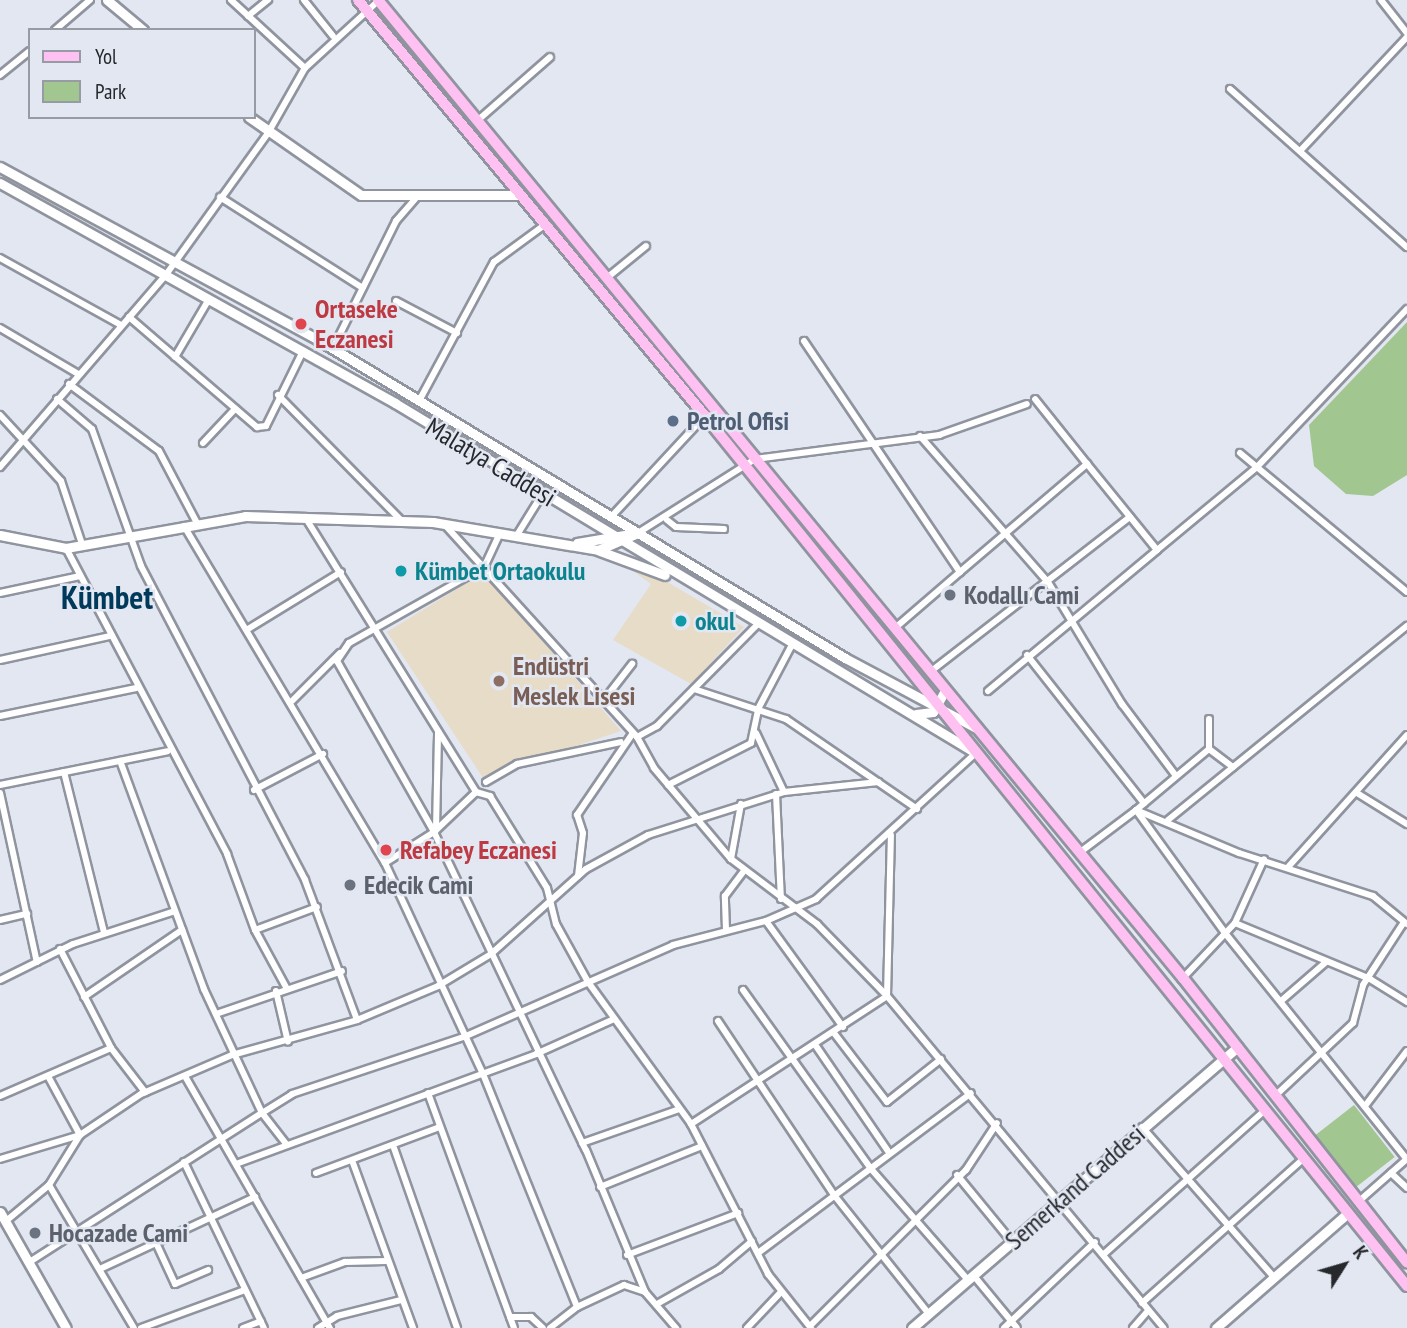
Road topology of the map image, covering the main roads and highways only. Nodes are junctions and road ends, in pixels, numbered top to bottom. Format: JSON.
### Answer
{"nodes":[{"id":1,"x":378,"y":0,"type":"edge"},
{"id":2,"x":362,"y":4,"type":"edge"},
{"id":3,"x":1406,"y":1261,"type":"edge"},
{"id":4,"x":1407,"y":1286,"type":"edge"}],
"edges":[{"from":1,"to":3,"type":"main road"},
{"from":2,"to":4,"type":"main road"}]}
